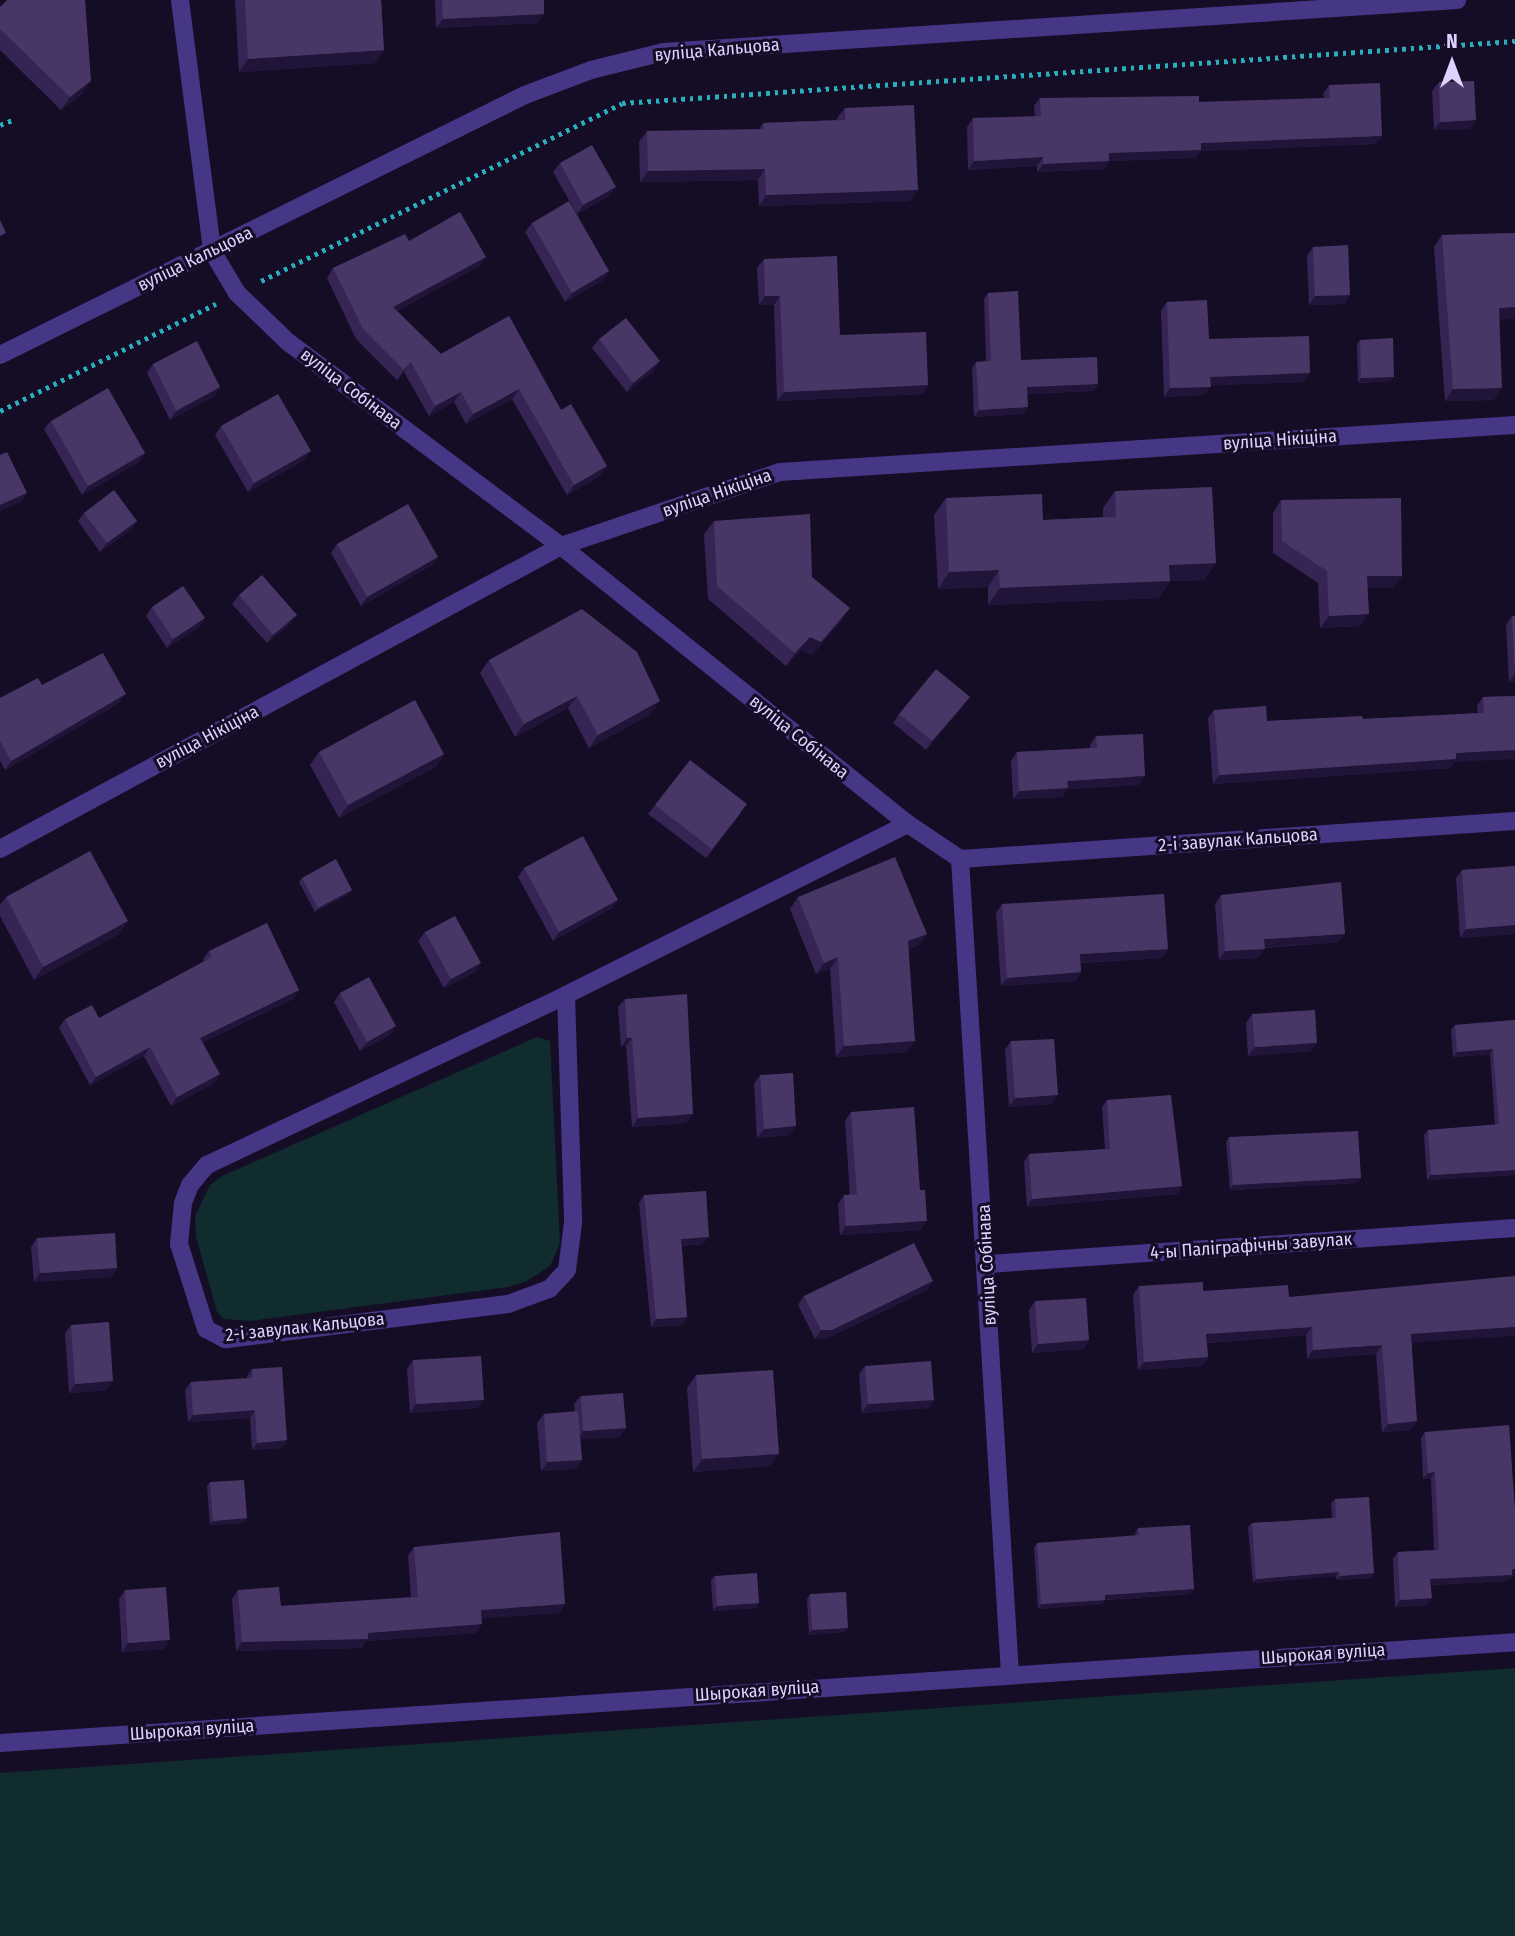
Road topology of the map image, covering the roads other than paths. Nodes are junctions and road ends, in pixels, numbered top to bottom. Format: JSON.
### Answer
{"nodes":[{"id":1,"x":180,"y":0,"type":"edge"},
{"id":2,"x":1457,"y":0,"type":"edge"},
{"id":3,"x":212,"y":251,"type":"junction"},
{"id":4,"x":0,"y":355,"type":"edge"},
{"id":5,"x":1515,"y":425,"type":"edge"},
{"id":6,"x":561,"y":545,"type":"junction"},
{"id":7,"x":1515,"y":821,"type":"edge"},
{"id":8,"x":908,"y":824,"type":"junction"},
{"id":9,"x":0,"y":849,"type":"edge"},
{"id":10,"x":960,"y":859,"type":"junction"},
{"id":11,"x":566,"y":995,"type":"junction"},
{"id":12,"x":1515,"y":1228,"type":"edge"},
{"id":13,"x":988,"y":1264,"type":"junction"},
{"id":14,"x":1515,"y":1642,"type":"edge"},
{"id":15,"x":1010,"y":1674,"type":"junction"},
{"id":16,"x":0,"y":1743,"type":"edge"}],
"edges":[{"from":1,"to":3,"type":"street","name":"вуліца Собінава"},
{"from":2,"to":3,"type":"street","name":"вуліца Кальцова"},
{"from":3,"to":4,"type":"street","name":"вуліца Кальцова"},
{"from":3,"to":6,"type":"street","name":"вуліца Собінава"},
{"from":5,"to":6,"type":"street","name":"вуліца Нікіціна"},
{"from":6,"to":8,"type":"street","name":"вуліца Собінава"},
{"from":6,"to":9,"type":"street","name":"вуліца Нікіціна"},
{"from":7,"to":10,"type":"street","name":"2-і завулак Кальцова"},
{"from":8,"to":10,"type":"street","name":"вуліца Собінава"},
{"from":8,"to":11,"type":"street","name":"2-і завулак Кальцова"},
{"from":10,"to":13,"type":"street","name":"вуліца Собінава"},
{"from":11,"to":11,"type":"street","name":"2-і завулак Кальцова"},
{"from":12,"to":13,"type":"street","name":"4-ы Паліграфічны завулак"},
{"from":13,"to":15,"type":"street","name":"вуліца Собінава"},
{"from":14,"to":15,"type":"street","name":"Шырокая вуліца"},
{"from":15,"to":16,"type":"street","name":"Шырокая вуліца"}]}
